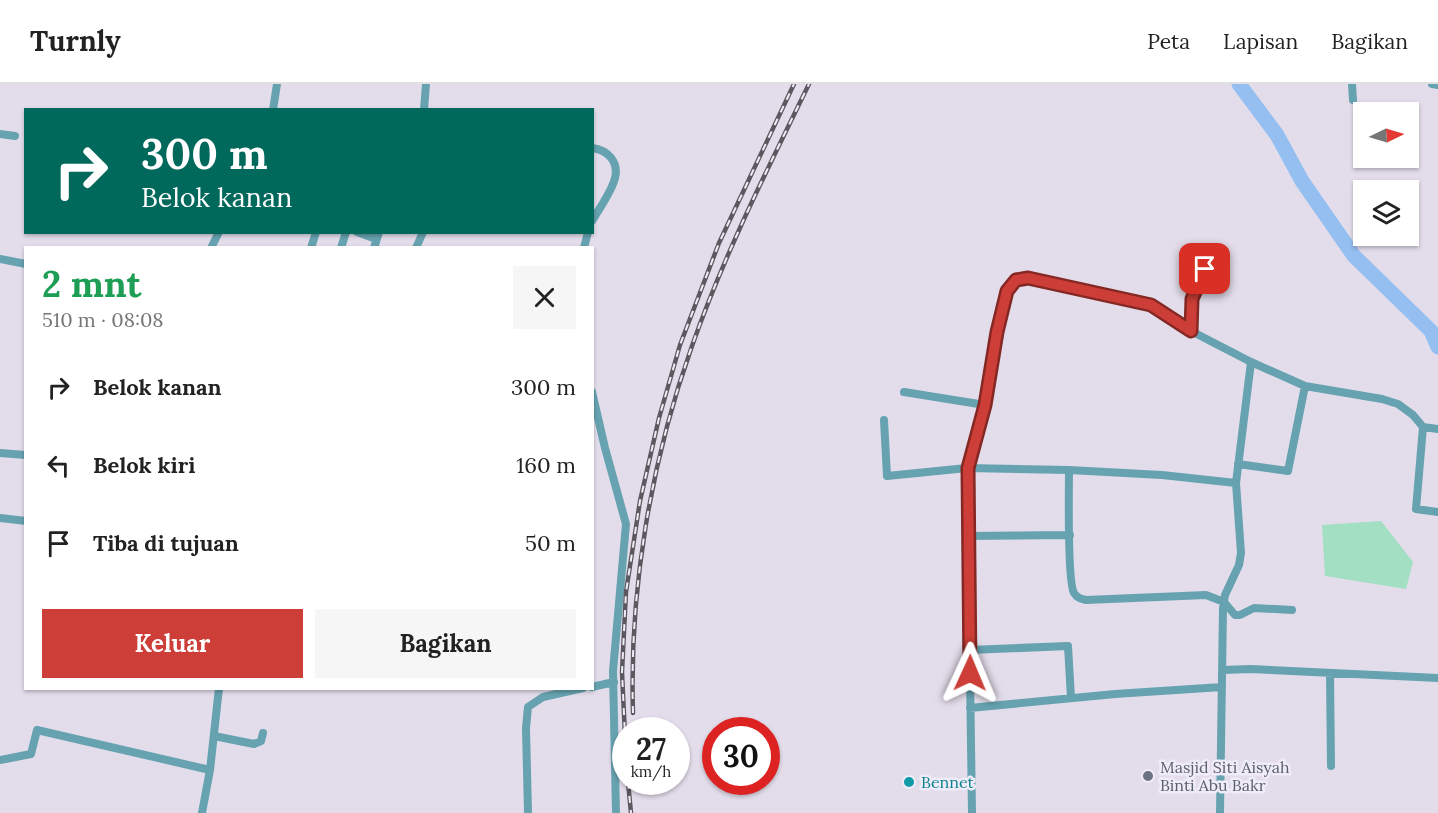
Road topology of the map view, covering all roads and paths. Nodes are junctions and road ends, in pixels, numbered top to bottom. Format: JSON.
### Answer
{"nodes":[{"id":1,"x":277,"y":84,"type":"edge"},
{"id":2,"x":426,"y":84,"type":"edge"},
{"id":3,"x":1352,"y":84,"type":"edge"},
{"id":4,"x":1432,"y":84,"type":"edge"},
{"id":5,"x":1438,"y":85,"type":"edge"},
{"id":6,"x":1353,"y":100,"type":"dead end"},
{"id":7,"x":273,"y":108,"type":"edge"},
{"id":8,"x":424,"y":108,"type":"edge"},
{"id":9,"x":0,"y":136,"type":"edge"},
{"id":10,"x":15,"y":136,"type":"dead end"},
{"id":11,"x":594,"y":148,"type":"edge"},
{"id":12,"x":594,"y":217,"type":"edge"},
{"id":13,"x":362,"y":234,"type":"edge"},
{"id":14,"x":376,"y":240,"type":"edge"},
{"id":15,"x":1211,"y":254,"type":"dead end"},
{"id":16,"x":0,"y":259,"type":"edge"},
{"id":17,"x":24,"y":264,"type":"edge"},
{"id":18,"x":1191,"y":331,"type":"junction"},
{"id":19,"x":1251,"y":362,"type":"junction"},
{"id":20,"x":1305,"y":386,"type":"junction"},
{"id":21,"x":904,"y":392,"type":"dead end"},
{"id":22,"x":594,"y":401,"type":"edge"},
{"id":23,"x":985,"y":405,"type":"junction"},
{"id":24,"x":884,"y":420,"type":"dead end"},
{"id":25,"x":1423,"y":427,"type":"junction"},
{"id":26,"x":1438,"y":429,"type":"edge"},
{"id":27,"x":0,"y":453,"type":"edge"},
{"id":28,"x":24,"y":455,"type":"edge"},
{"id":29,"x":1238,"y":464,"type":"junction"},
{"id":30,"x":968,"y":468,"type":"junction"},
{"id":31,"x":1069,"y":470,"type":"junction"},
{"id":32,"x":1236,"y":483,"type":"junction"},
{"id":33,"x":1438,"y":512,"type":"edge"},
{"id":34,"x":0,"y":518,"type":"edge"},
{"id":35,"x":24,"y":521,"type":"edge"},
{"id":36,"x":1070,"y":535,"type":"junction"},
{"id":37,"x":969,"y":536,"type":"junction"},
{"id":38,"x":1224,"y":602,"type":"junction"},
{"id":39,"x":1292,"y":610,"type":"dead end"},
{"id":40,"x":970,"y":650,"type":"junction"},
{"id":41,"x":1222,"y":670,"type":"junction"},
{"id":42,"x":1330,"y":673,"type":"junction"},
{"id":43,"x":1438,"y":678,"type":"edge"},
{"id":44,"x":614,"y":682,"type":"junction"},
{"id":45,"x":594,"y":687,"type":"edge"},
{"id":46,"x":1222,"y":687,"type":"junction"},
{"id":47,"x":219,"y":690,"type":"edge"},
{"id":48,"x":575,"y":690,"type":"edge"},
{"id":49,"x":1071,"y":698,"type":"junction"},
{"id":50,"x":970,"y":708,"type":"junction"},
{"id":51,"x":263,"y":733,"type":"dead end"},
{"id":52,"x":214,"y":736,"type":"junction"},
{"id":53,"x":0,"y":760,"type":"edge"},
{"id":54,"x":1331,"y":766,"type":"dead end"},
{"id":55,"x":210,"y":770,"type":"junction"},
{"id":56,"x":202,"y":813,"type":"edge"},
{"id":57,"x":528,"y":813,"type":"edge"},
{"id":58,"x":616,"y":813,"type":"edge"},
{"id":59,"x":972,"y":813,"type":"edge"},
{"id":60,"x":1221,"y":813,"type":"edge"}],
"edges":[{"from":1,"to":7,"type":"street"},
{"from":2,"to":8,"type":"street"},
{"from":3,"to":6,"type":"street"},
{"from":4,"to":5,"type":"street"},
{"from":9,"to":10,"type":"street"},
{"from":11,"to":12,"type":"street"},
{"from":13,"to":14,"type":"street"},
{"from":15,"to":18,"type":"street"},
{"from":16,"to":17,"type":"street"},
{"from":18,"to":19,"type":"street"},
{"from":18,"to":23,"type":"street"},
{"from":19,"to":20,"type":"street"},
{"from":19,"to":29,"type":"street"},
{"from":20,"to":25,"type":"street"},
{"from":20,"to":29,"type":"street"},
{"from":21,"to":23,"type":"street"},
{"from":22,"to":44,"type":"street"},
{"from":23,"to":30,"type":"street"},
{"from":24,"to":30,"type":"street"},
{"from":25,"to":26,"type":"street"},
{"from":25,"to":33,"type":"street"},
{"from":27,"to":28,"type":"street"},
{"from":29,"to":32,"type":"street"},
{"from":30,"to":31,"type":"street"},
{"from":30,"to":37,"type":"street"},
{"from":31,"to":32,"type":"street"},
{"from":31,"to":36,"type":"street"},
{"from":32,"to":38,"type":"street"},
{"from":34,"to":35,"type":"street"},
{"from":36,"to":37,"type":"street"},
{"from":36,"to":38,"type":"street"},
{"from":37,"to":40,"type":"street"},
{"from":38,"to":39,"type":"street"},
{"from":38,"to":41,"type":"street"},
{"from":40,"to":49,"type":"street"},
{"from":40,"to":50,"type":"street"},
{"from":41,"to":42,"type":"street"},
{"from":41,"to":46,"type":"street"},
{"from":42,"to":43,"type":"street"},
{"from":42,"to":54,"type":"street"},
{"from":44,"to":45,"type":"street"},
{"from":44,"to":58,"type":"street"},
{"from":46,"to":49,"type":"street"},
{"from":46,"to":60,"type":"street"},
{"from":47,"to":52,"type":"street"},
{"from":48,"to":57,"type":"street"},
{"from":49,"to":50,"type":"street"},
{"from":50,"to":59,"type":"street"},
{"from":51,"to":52,"type":"street"},
{"from":52,"to":55,"type":"street"},
{"from":53,"to":55,"type":"street"},
{"from":55,"to":56,"type":"street"}]}
